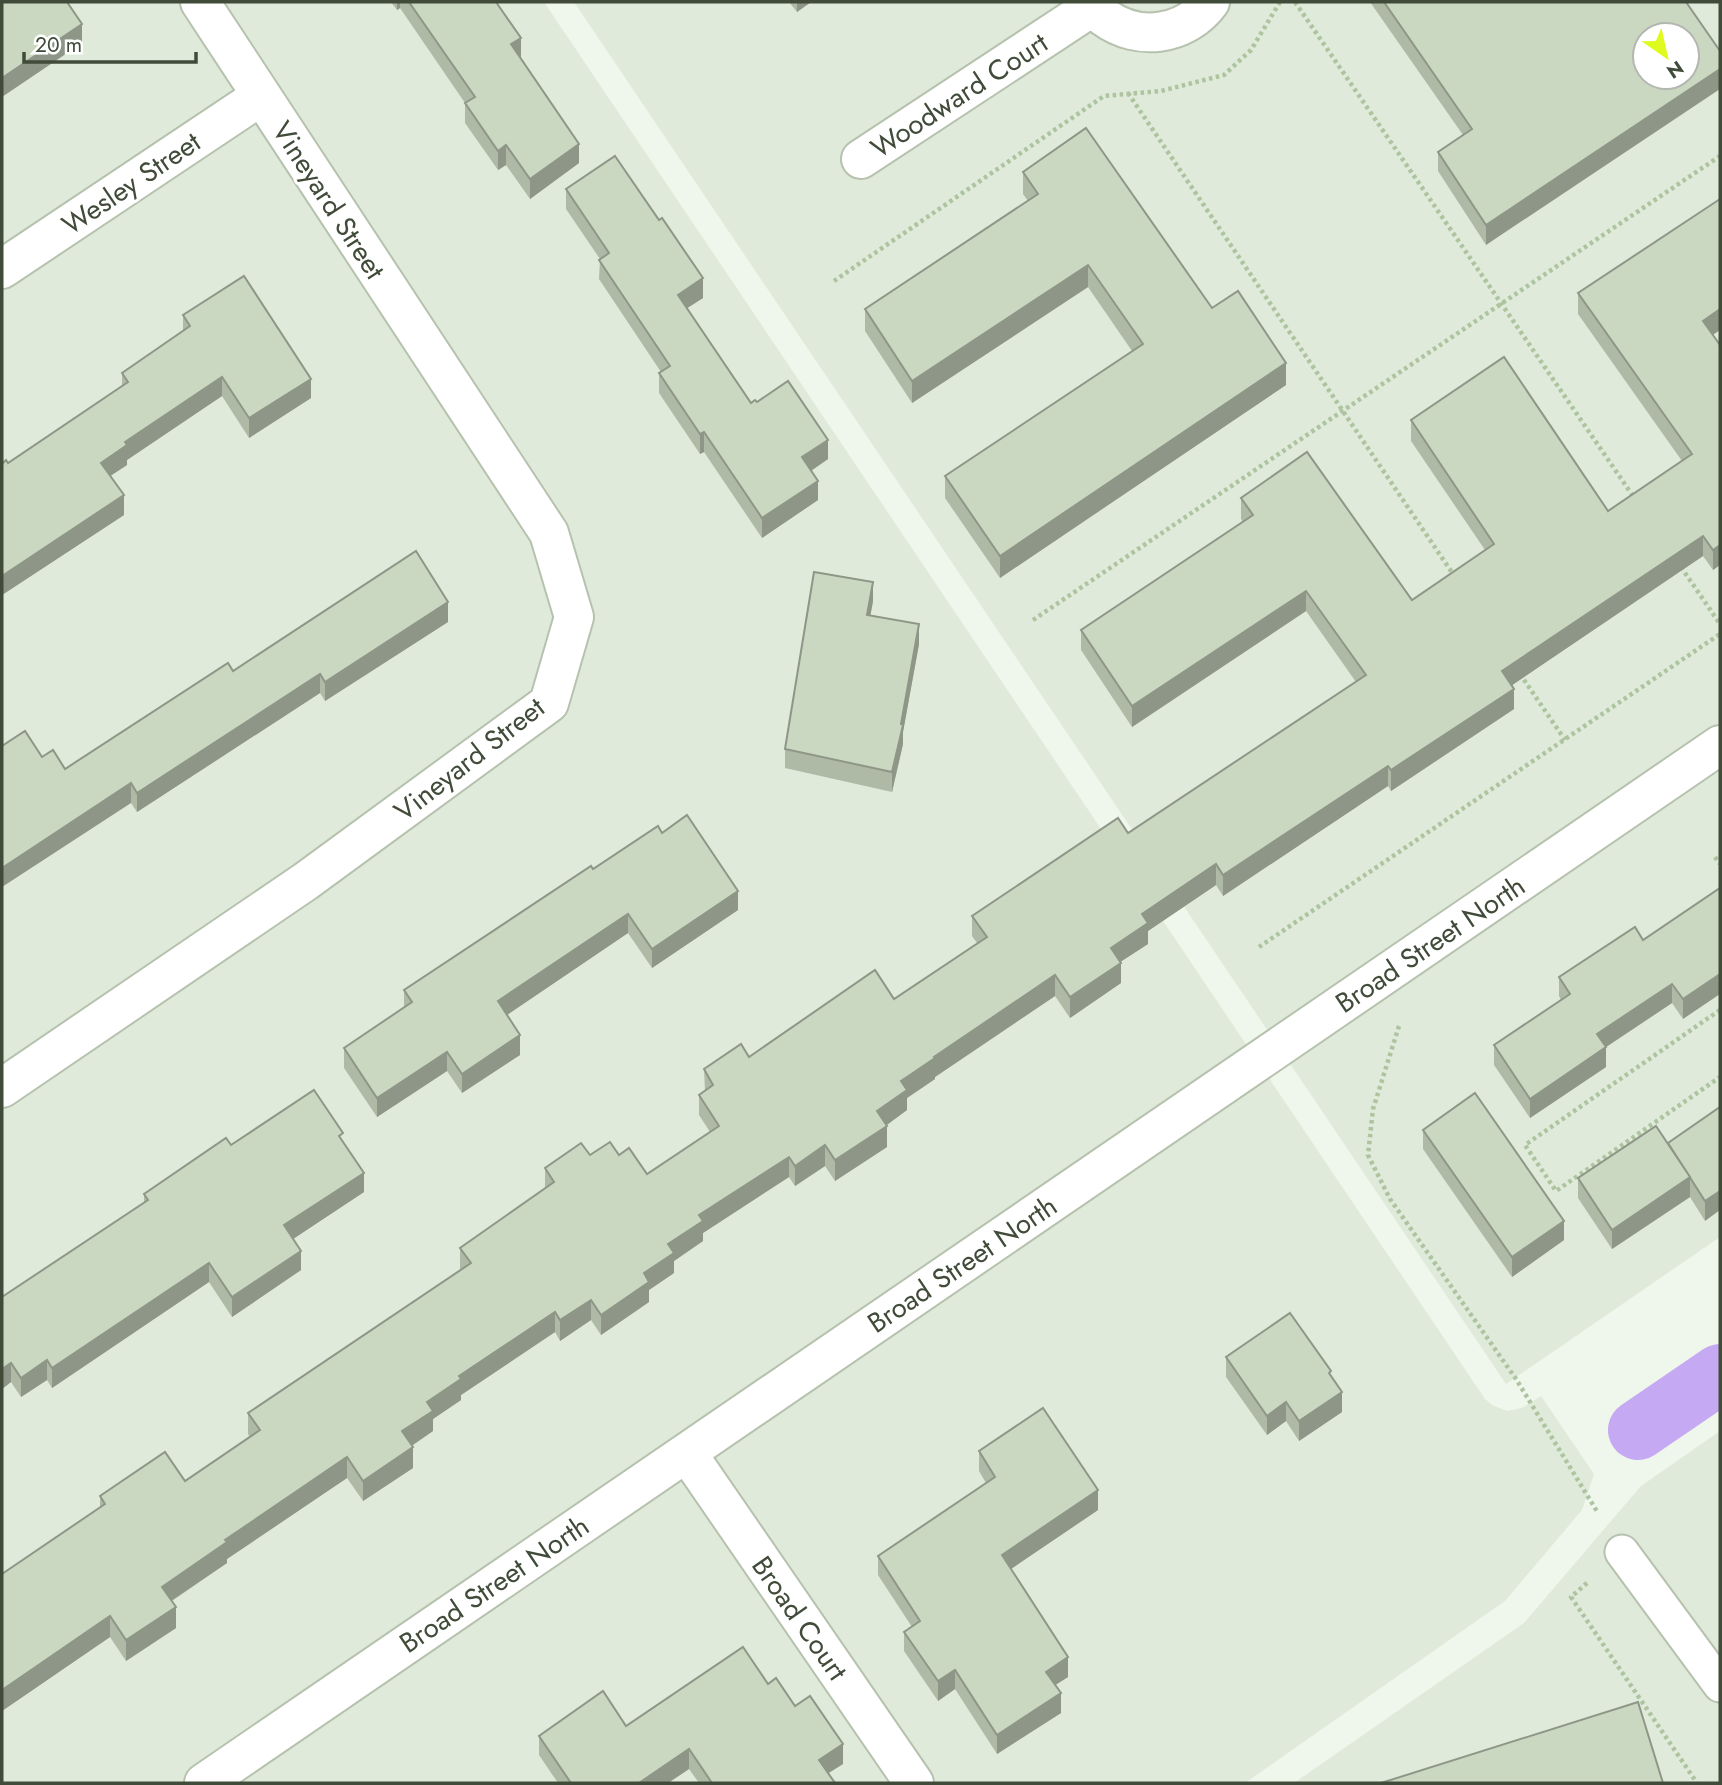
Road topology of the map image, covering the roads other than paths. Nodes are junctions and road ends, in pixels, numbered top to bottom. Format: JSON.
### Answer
{"nodes":[{"id":1,"x":200,"y":2,"type":"edge"},
{"id":2,"x":1210,"y":2,"type":"edge"},
{"id":3,"x":1091,"y":4,"type":"edge"},
{"id":4,"x":261,"y":96,"type":"junction"},
{"id":5,"x":861,"y":159,"type":"dead end"},
{"id":6,"x":2,"y":270,"type":"edge"},
{"id":7,"x":1720,"y":745,"type":"edge"},
{"id":8,"x":2,"y":1088,"type":"edge"},
{"id":9,"x":687,"y":1453,"type":"junction"},
{"id":10,"x":1622,"y":1552,"type":"road end"},
{"id":11,"x":1720,"y":1685,"type":"edge"},
{"id":12,"x":204,"y":1783,"type":"edge"},
{"id":13,"x":914,"y":1783,"type":"edge"}],
"edges":[{"from":1,"to":4,"type":"street","name":"Vineyard Street"},
{"from":2,"to":3,"type":"street"},
{"from":3,"to":5,"type":"street","name":"Woodward Court"},
{"from":4,"to":6,"type":"street","name":"Wesley Street"},
{"from":4,"to":8,"type":"street","name":"Vineyard Street"},
{"from":7,"to":9,"type":"street","name":"Broad Street North"},
{"from":9,"to":12,"type":"street","name":"Broad Street North"},
{"from":9,"to":13,"type":"street","name":"Broad Court"},
{"from":10,"to":11,"type":"lane"}]}
